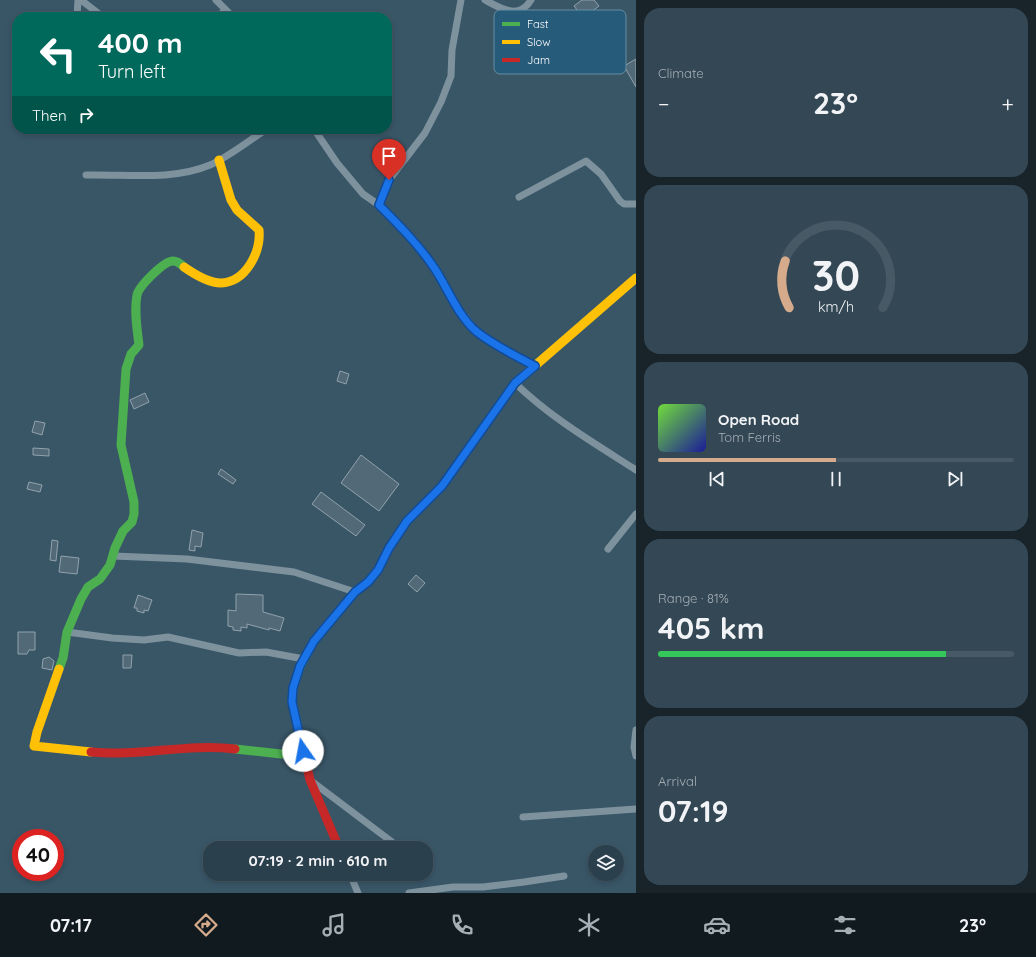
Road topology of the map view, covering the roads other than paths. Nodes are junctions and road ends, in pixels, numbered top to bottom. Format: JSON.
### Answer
{"nodes":[{"id":1,"x":79,"y":0,"type":"edge"},
{"id":2,"x":216,"y":0,"type":"edge"},
{"id":3,"x":461,"y":0,"type":"edge"},
{"id":4,"x":485,"y":0,"type":"edge"},
{"id":5,"x":531,"y":0,"type":"edge"},
{"id":6,"x":225,"y":10,"type":"joint"},
{"id":7,"x":507,"y":10,"type":"edge"},
{"id":8,"x":523,"y":10,"type":"edge"},
{"id":9,"x":78,"y":12,"type":"edge"},
{"id":10,"x":96,"y":12,"type":"edge"},
{"id":11,"x":227,"y":12,"type":"edge"},
{"id":12,"x":259,"y":134,"type":"edge"},
{"id":13,"x":318,"y":134,"type":"edge"},
{"id":14,"x":219,"y":160,"type":"junction"},
{"id":15,"x":86,"y":175,"type":"dead end"},
{"id":16,"x":519,"y":197,"type":"dead end"},
{"id":17,"x":636,"y":204,"type":"edge"},
{"id":18,"x":379,"y":205,"type":"junction"},
{"id":19,"x":636,"y":278,"type":"edge"},
{"id":20,"x":535,"y":366,"type":"junction"},
{"id":21,"x":515,"y":383,"type":"junction"},
{"id":22,"x":636,"y":470,"type":"edge"},
{"id":23,"x":636,"y":514,"type":"edge"},
{"id":24,"x":608,"y":549,"type":"dead end"},
{"id":25,"x":113,"y":556,"type":"junction"},
{"id":26,"x":355,"y":592,"type":"junction"},
{"id":27,"x":67,"y":632,"type":"junction"},
{"id":28,"x":304,"y":659,"type":"junction"},
{"id":29,"x":636,"y":730,"type":"edge"},
{"id":30,"x":303,"y":751,"type":"junction"},
{"id":31,"x":636,"y":756,"type":"edge"},
{"id":32,"x":310,"y":780,"type":"junction"},
{"id":33,"x":636,"y":809,"type":"edge"},
{"id":34,"x":523,"y":817,"type":"dead end"},
{"id":35,"x":336,"y":841,"type":"edge"},
{"id":36,"x":391,"y":841,"type":"edge"},
{"id":37,"x":564,"y":876,"type":"dead end"},
{"id":38,"x":353,"y":881,"type":"edge"},
{"id":39,"x":358,"y":893,"type":"edge"},
{"id":40,"x":409,"y":893,"type":"edge"}],
"edges":[{"from":1,"to":9,"type":"street"},
{"from":1,"to":10,"type":"street"},
{"from":2,"to":6,"type":"street"},
{"from":3,"to":18,"type":"street"},
{"from":4,"to":7,"type":"street"},
{"from":5,"to":8,"type":"street"},
{"from":6,"to":11,"type":"street"},
{"from":12,"to":14,"type":"street"},
{"from":13,"to":18,"type":"street"},
{"from":14,"to":15,"type":"street"},
{"from":14,"to":25,"type":"street"},
{"from":16,"to":17,"type":"street"},
{"from":18,"to":20,"type":"street"},
{"from":19,"to":20,"type":"street"},
{"from":20,"to":21,"type":"street"},
{"from":21,"to":22,"type":"street"},
{"from":21,"to":26,"type":"street"},
{"from":23,"to":24,"type":"street"},
{"from":25,"to":26,"type":"street"},
{"from":25,"to":27,"type":"street"},
{"from":26,"to":28,"type":"street"},
{"from":27,"to":28,"type":"street"},
{"from":27,"to":30,"type":"street"},
{"from":28,"to":30,"type":"street"},
{"from":29,"to":31,"type":"street"},
{"from":30,"to":32,"type":"street"},
{"from":32,"to":35,"type":"street"},
{"from":32,"to":36,"type":"street"},
{"from":33,"to":34,"type":"street"},
{"from":37,"to":40,"type":"street"},
{"from":38,"to":39,"type":"street"}]}
